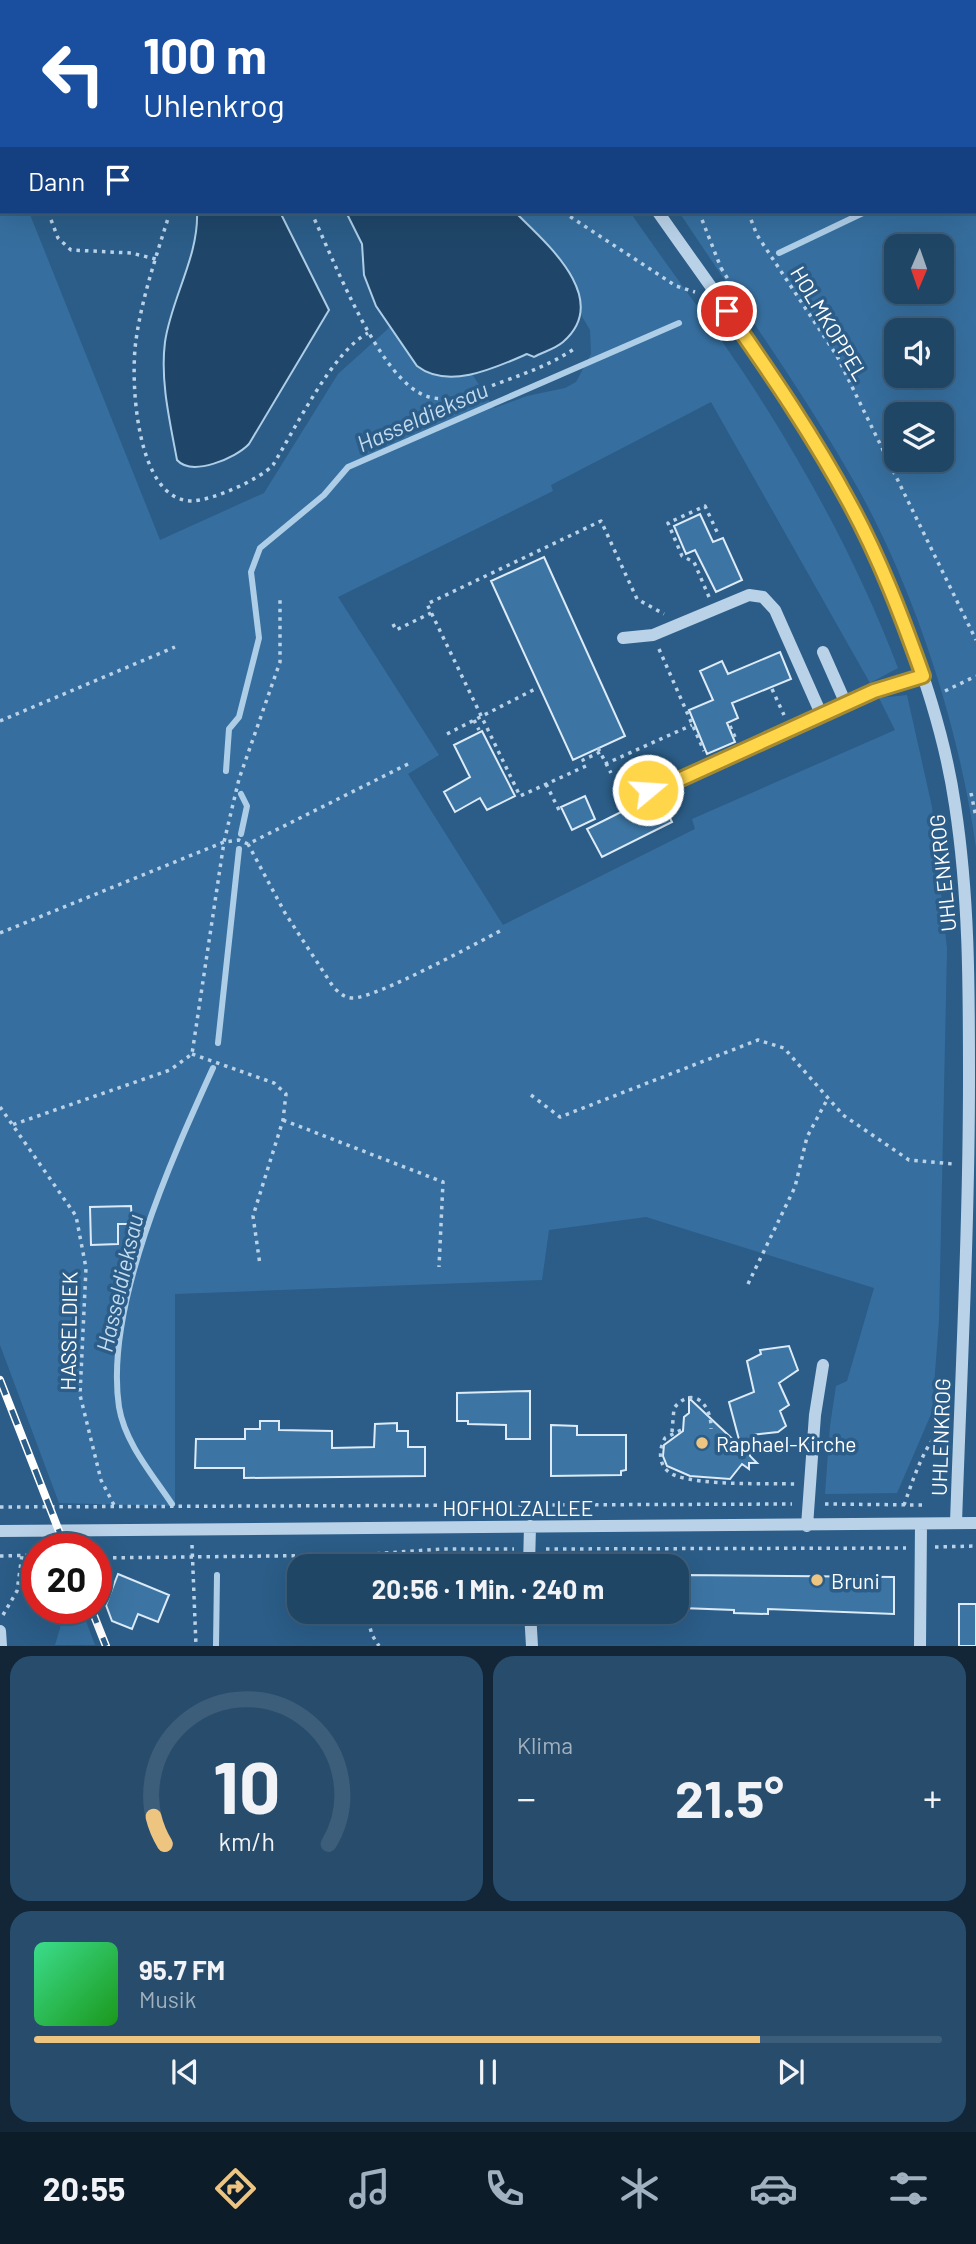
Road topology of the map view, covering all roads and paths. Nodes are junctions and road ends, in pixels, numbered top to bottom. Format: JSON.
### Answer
{"nodes":[{"id":1,"x":49,"y":214,"type":"edge"},
{"id":2,"x":169,"y":214,"type":"edge"},
{"id":3,"x":312,"y":214,"type":"edge"},
{"id":4,"x":566,"y":214,"type":"edge"},
{"id":5,"x":659,"y":214,"type":"edge"},
{"id":6,"x":700,"y":214,"type":"edge"},
{"id":7,"x":749,"y":214,"type":"edge"},
{"id":8,"x":156,"y":259,"type":"junction"},
{"id":9,"x":712,"y":289,"type":"junction"},
{"id":10,"x":696,"y":292,"type":"dead end"},
{"id":11,"x":368,"y":333,"type":"junction"},
{"id":12,"x":574,"y":349,"type":"dead end"},
{"id":13,"x":718,"y":534,"type":"dead end"},
{"id":14,"x":280,"y":600,"type":"dead end"},
{"id":15,"x":714,"y":608,"type":"junction"},
{"id":16,"x":431,"y":612,"type":"junction"},
{"id":17,"x":393,"y":624,"type":"dead end"},
{"id":18,"x":669,"y":628,"type":"junction"},
{"id":19,"x":653,"y":635,"type":"junction"},
{"id":20,"x":623,"y":638,"type":"dead end"},
{"id":21,"x":976,"y":640,"type":"edge"},
{"id":22,"x":175,"y":647,"type":"dead end"},
{"id":23,"x":823,"y":652,"type":"dead end"},
{"id":24,"x":923,"y":676,"type":"junction"},
{"id":25,"x":976,"y":676,"type":"edge"},
{"id":26,"x":537,"y":688,"type":"dead end"},
{"id":27,"x":772,"y":690,"type":"dead end"},
{"id":28,"x":945,"y":691,"type":"dead end"},
{"id":29,"x":846,"y":704,"type":"junction"},
{"id":30,"x":822,"y":716,"type":"junction"},
{"id":31,"x":480,"y":717,"type":"junction"},
{"id":32,"x":474,"y":720,"type":"junction"},
{"id":33,"x":0,"y":721,"type":"edge"},
{"id":34,"x":692,"y":725,"type":"junction"},
{"id":35,"x":479,"y":730,"type":"dead end"},
{"id":36,"x":790,"y":730,"type":"junction"},
{"id":37,"x":447,"y":734,"type":"dead end"},
{"id":38,"x":408,"y":764,"type":"dead end"},
{"id":39,"x":605,"y":764,"type":"junction"},
{"id":40,"x":710,"y":766,"type":"junction"},
{"id":41,"x":546,"y":783,"type":"junction"},
{"id":42,"x":621,"y":786,"type":"joint"},
{"id":43,"x":560,"y":812,"type":"dead end"},
{"id":44,"x":224,"y":842,"type":"junction"},
{"id":45,"x":248,"y":844,"type":"junction"},
{"id":46,"x":502,"y":930,"type":"dead end"},
{"id":47,"x":0,"y":933,"type":"edge"},
{"id":48,"x":973,"y":1027,"type":"edge"},
{"id":49,"x":192,"y":1054,"type":"junction"},
{"id":50,"x":531,"y":1096,"type":"dead end"},
{"id":51,"x":828,"y":1098,"type":"junction"},
{"id":52,"x":0,"y":1107,"type":"edge"},
{"id":53,"x":284,"y":1120,"type":"junction"},
{"id":54,"x":12,"y":1125,"type":"junction"},
{"id":55,"x":969,"y":1165,"type":"junction"},
{"id":56,"x":260,"y":1265,"type":"dead end"},
{"id":57,"x":439,"y":1267,"type":"dead end"},
{"id":58,"x":748,"y":1284,"type":"dead end"},
{"id":59,"x":823,"y":1365,"type":"dead end"},
{"id":60,"x":959,"y":1424,"type":"junction"},
{"id":61,"x":711,"y":1429,"type":"dead end"},
{"id":62,"x":681,"y":1430,"type":"dead end"},
{"id":63,"x":672,"y":1432,"type":"junction"},
{"id":64,"x":809,"y":1484,"type":"junction"},
{"id":65,"x":808,"y":1504,"type":"junction"},
{"id":66,"x":904,"y":1504,"type":"junction"},
{"id":67,"x":926,"y":1506,"type":"dead end"},
{"id":68,"x":0,"y":1507,"type":"edge"},
{"id":69,"x":116,"y":1508,"type":"junction"},
{"id":70,"x":956,"y":1523,"type":"junction"},
{"id":71,"x":976,"y":1523,"type":"edge"},
{"id":72,"x":921,"y":1524,"type":"junction"},
{"id":73,"x":905,"y":1525,"type":"junction"},
{"id":74,"x":530,"y":1526,"type":"junction"},
{"id":75,"x":807,"y":1526,"type":"junction"},
{"id":76,"x":191,"y":1530,"type":"junction"},
{"id":77,"x":0,"y":1531,"type":"edge"},
{"id":78,"x":127,"y":1531,"type":"junction"},
{"id":79,"x":905,"y":1548,"type":"dead end"},
{"id":80,"x":529,"y":1554,"type":"edge"},
{"id":81,"x":21,"y":1555,"type":"edge"},
{"id":82,"x":0,"y":1556,"type":"edge"},
{"id":83,"x":21,"y":1562,"type":"edge"},
{"id":84,"x":0,"y":1620,"type":"edge"},
{"id":85,"x":369,"y":1624,"type":"edge"},
{"id":86,"x":531,"y":1624,"type":"edge"},
{"id":87,"x":0,"y":1630,"type":"edge"},
{"id":88,"x":1,"y":1646,"type":"edge"},
{"id":89,"x":196,"y":1646,"type":"edge"},
{"id":90,"x":379,"y":1646,"type":"edge"},
{"id":91,"x":532,"y":1646,"type":"edge"},
{"id":92,"x":920,"y":1646,"type":"edge"}],
"edges":[{"from":1,"to":8,"type":"path"},
{"from":2,"to":8,"type":"path"},
{"from":3,"to":11,"type":"path"},
{"from":4,"to":10,"type":"path"},
{"from":5,"to":9,"type":"street","name":"UHLENKROG"},
{"from":6,"to":9,"type":"path"},
{"from":7,"to":21,"type":"path","name":"HOLMKOPPEL"},
{"from":8,"to":11,"type":"path"},
{"from":9,"to":24,"type":"street","name":"UHLENKROG"},
{"from":11,"to":12,"type":"path"},
{"from":13,"to":15,"type":"path"},
{"from":14,"to":44,"type":"path"},
{"from":15,"to":18,"type":"street"},
{"from":15,"to":30,"type":"street"},
{"from":16,"to":17,"type":"path"},
{"from":16,"to":18,"type":"path"},
{"from":16,"to":31,"type":"path"},
{"from":18,"to":19,"type":"street"},
{"from":19,"to":20,"type":"street"},
{"from":19,"to":34,"type":"path"},
{"from":22,"to":33,"type":"path"},
{"from":23,"to":29,"type":"street"},
{"from":24,"to":29,"type":"street"},
{"from":24,"to":48,"type":"street","name":"UHLENKROG"},
{"from":25,"to":28,"type":"path"},
{"from":26,"to":31,"type":"path"},
{"from":27,"to":36,"type":"path"},
{"from":29,"to":30,"type":"street"},
{"from":30,"to":36,"type":"street"},
{"from":31,"to":32,"type":"path"},
{"from":31,"to":41,"type":"path"},
{"from":32,"to":35,"type":"path"},
{"from":32,"to":37,"type":"path"},
{"from":34,"to":39,"type":"path"},
{"from":34,"to":40,"type":"path"},
{"from":36,"to":40,"type":"street"},
{"from":38,"to":45,"type":"path"},
{"from":39,"to":41,"type":"path"},
{"from":39,"to":42,"type":"path"},
{"from":40,"to":42,"type":"street"},
{"from":41,"to":43,"type":"path"},
{"from":44,"to":45,"type":"path"},
{"from":44,"to":47,"type":"path"},
{"from":44,"to":49,"type":"path"},
{"from":45,"to":46,"type":"path"},
{"from":48,"to":55,"type":"street","name":"UHLENKROG"},
{"from":49,"to":53,"type":"path"},
{"from":49,"to":54,"type":"path"},
{"from":50,"to":51,"type":"path"},
{"from":51,"to":55,"type":"path"},
{"from":51,"to":58,"type":"path"},
{"from":52,"to":54,"type":"path","name":"HASSELDIEK"},
{"from":53,"to":56,"type":"path"},
{"from":53,"to":57,"type":"path"},
{"from":54,"to":69,"type":"path","name":"HASSELDIEK"},
{"from":55,"to":60,"type":"street","name":"UHLENKROG"},
{"from":59,"to":64,"type":"street"},
{"from":60,"to":66,"type":"path"},
{"from":60,"to":70,"type":"street","name":"UHLENKROG"},
{"from":61,"to":63,"type":"path"},
{"from":62,"to":63,"type":"path"},
{"from":63,"to":64,"type":"path"},
{"from":64,"to":65,"type":"street"},
{"from":65,"to":66,"type":"path"},
{"from":65,"to":69,"type":"path"},
{"from":65,"to":75,"type":"street"},
{"from":66,"to":67,"type":"path"},
{"from":66,"to":73,"type":"path"},
{"from":68,"to":69,"type":"path"},
{"from":69,"to":78,"type":"path","name":"HASSELDIEK"},
{"from":70,"to":71,"type":"street","name":"HOFHOLZALLEE"},
{"from":70,"to":72,"type":"street","name":"HOFHOLZALLEE"},
{"from":72,"to":73,"type":"street","name":"HOFHOLZALLEE"},
{"from":72,"to":92,"type":"street"},
{"from":73,"to":75,"type":"street","name":"HOFHOLZALLEE"},
{"from":73,"to":79,"type":"path"},
{"from":74,"to":75,"type":"street","name":"HOFHOLZALLEE"},
{"from":74,"to":76,"type":"street","name":"HOFHOLZALLEE"},
{"from":74,"to":80,"type":"street"},
{"from":76,"to":78,"type":"street","name":"HOFHOLZALLEE"},
{"from":76,"to":89,"type":"path"},
{"from":77,"to":78,"type":"street","name":"HOFHOLZALLEE"},
{"from":81,"to":82,"type":"path"},
{"from":83,"to":84,"type":"path"},
{"from":85,"to":90,"type":"path"},
{"from":86,"to":91,"type":"street"},
{"from":87,"to":88,"type":"street"}]}
